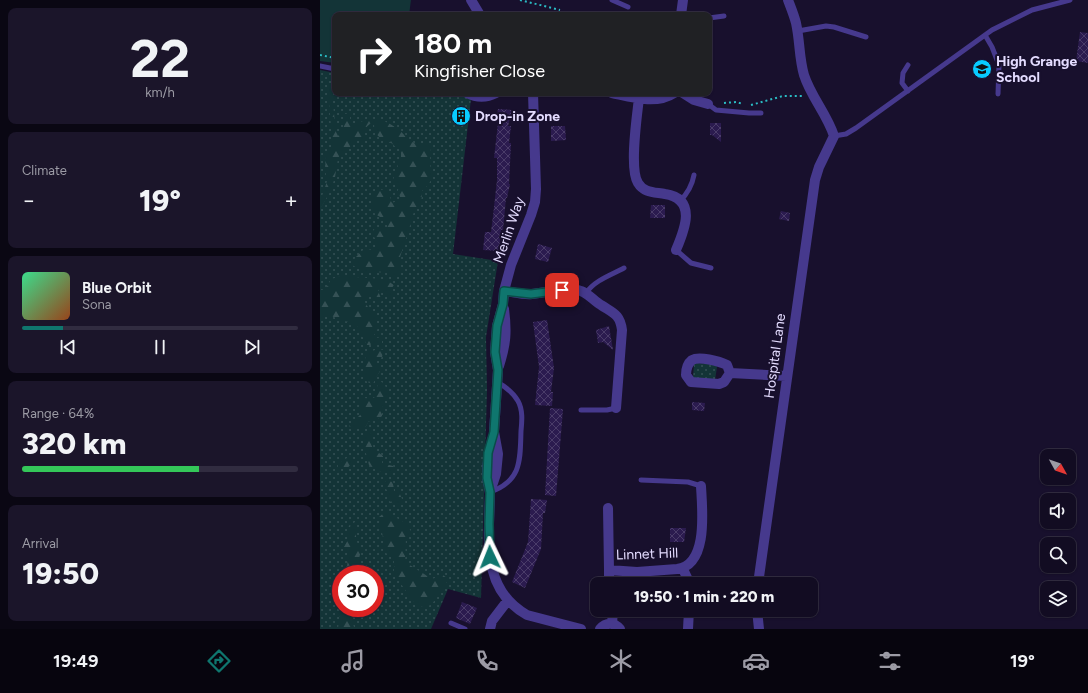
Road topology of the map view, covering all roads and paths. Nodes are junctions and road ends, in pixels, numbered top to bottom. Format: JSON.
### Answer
{"nodes":[{"id":1,"x":471,"y":0,"type":"edge"},
{"id":2,"x":520,"y":0,"type":"edge"},
{"id":3,"x":612,"y":0,"type":"edge"},
{"id":4,"x":683,"y":0,"type":"edge"},
{"id":5,"x":788,"y":0,"type":"edge"},
{"id":6,"x":1070,"y":0,"type":"edge"},
{"id":7,"x":628,"y":7,"type":"dead end"},
{"id":8,"x":560,"y":10,"type":"dead end"},
{"id":9,"x":478,"y":12,"type":"edge"},
{"id":10,"x":681,"y":12,"type":"edge"},
{"id":11,"x":724,"y":16,"type":"dead end"},
{"id":12,"x":712,"y":18,"type":"edge"},
{"id":13,"x":798,"y":31,"type":"junction"},
{"id":14,"x":985,"y":35,"type":"junction"},
{"id":15,"x":866,"y":37,"type":"dead end"},
{"id":16,"x":320,"y":55,"type":"edge"},
{"id":17,"x":332,"y":57,"type":"edge"},
{"id":18,"x":908,"y":65,"type":"dead end"},
{"id":19,"x":320,"y":66,"type":"edge"},
{"id":20,"x":332,"y":68,"type":"edge"},
{"id":21,"x":908,"y":91,"type":"junction"},
{"id":22,"x":998,"y":94,"type":"dead end"},
{"id":23,"x":473,"y":96,"type":"edge"},
{"id":24,"x":490,"y":96,"type":"edge"},
{"id":25,"x":533,"y":96,"type":"edge"},
{"id":26,"x":628,"y":96,"type":"edge"},
{"id":27,"x":670,"y":96,"type":"edge"},
{"id":28,"x":688,"y":96,"type":"edge"},
{"id":29,"x":813,"y":96,"type":"junction"},
{"id":30,"x":639,"y":98,"type":"junction"},
{"id":31,"x":708,"y":104,"type":"junction"},
{"id":32,"x":761,"y":112,"type":"dead end"},
{"id":33,"x":834,"y":136,"type":"junction"},
{"id":34,"x":694,"y":175,"type":"dead end"},
{"id":35,"x":680,"y":201,"type":"junction"},
{"id":36,"x":676,"y":250,"type":"joint"},
{"id":37,"x":624,"y":268,"type":"dead end"},
{"id":38,"x":711,"y":268,"type":"dead end"},
{"id":39,"x":504,"y":291,"type":"junction"},
{"id":40,"x":586,"y":293,"type":"junction"},
{"id":41,"x":730,"y":373,"type":"dead end"},
{"id":42,"x":786,"y":376,"type":"junction"},
{"id":43,"x":497,"y":382,"type":"junction"},
{"id":44,"x":616,"y":408,"type":"joint"},
{"id":45,"x":581,"y":410,"type":"dead end"},
{"id":46,"x":641,"y":480,"type":"dead end"},
{"id":47,"x":701,"y":486,"type":"joint"},
{"id":48,"x":490,"y":492,"type":"junction"},
{"id":49,"x":608,"y":508,"type":"dead end"},
{"id":50,"x":683,"y":569,"type":"junction"},
{"id":51,"x":609,"y":570,"type":"junction"},
{"id":52,"x":609,"y":577,"type":"edge"},
{"id":53,"x":687,"y":577,"type":"edge"},
{"id":54,"x":759,"y":577,"type":"edge"},
{"id":55,"x":508,"y":600,"type":"junction"},
{"id":56,"x":689,"y":617,"type":"edge"},
{"id":57,"x":758,"y":617,"type":"edge"},
{"id":58,"x":451,"y":623,"type":"dead end"},
{"id":59,"x":616,"y":626,"type":"edge"},
{"id":60,"x":465,"y":629,"type":"edge"},
{"id":61,"x":490,"y":629,"type":"edge"},
{"id":62,"x":581,"y":629,"type":"edge"},
{"id":63,"x":600,"y":629,"type":"edge"},
{"id":64,"x":688,"y":629,"type":"edge"},
{"id":65,"x":759,"y":629,"type":"edge"}],
"edges":[{"from":1,"to":9,"type":"street"},
{"from":2,"to":8,"type":"path"},
{"from":3,"to":7,"type":"lane"},
{"from":4,"to":10,"type":"street"},
{"from":5,"to":13,"type":"street"},
{"from":6,"to":14,"type":"lane"},
{"from":11,"to":12,"type":"lane"},
{"from":13,"to":15,"type":"lane"},
{"from":13,"to":29,"type":"street"},
{"from":14,"to":21,"type":"lane"},
{"from":14,"to":22,"type":"lane"},
{"from":16,"to":17,"type":"path"},
{"from":18,"to":21,"type":"lane"},
{"from":19,"to":20,"type":"lane"},
{"from":21,"to":33,"type":"lane"},
{"from":23,"to":24,"type":"street"},
{"from":25,"to":39,"type":"street","name":"Merlin Way"},
{"from":26,"to":30,"type":"street"},
{"from":27,"to":30,"type":"street"},
{"from":28,"to":31,"type":"street"},
{"from":29,"to":31,"type":"path"},
{"from":29,"to":33,"type":"street"},
{"from":30,"to":35,"type":"street"},
{"from":31,"to":32,"type":"lane"},
{"from":33,"to":42,"type":"street","name":"Hospital Lane"},
{"from":34,"to":35,"type":"lane"},
{"from":35,"to":36,"type":"street"},
{"from":36,"to":38,"type":"lane"},
{"from":37,"to":40,"type":"lane"},
{"from":39,"to":40,"type":"street"},
{"from":39,"to":43,"type":"street","name":"Merlin Way"},
{"from":40,"to":44,"type":"street"},
{"from":41,"to":42,"type":"street"},
{"from":42,"to":54,"type":"street","name":"Hospital Lane"},
{"from":43,"to":48,"type":"street","name":"Merlin Way"},
{"from":43,"to":48,"type":"lane"},
{"from":44,"to":45,"type":"lane"},
{"from":46,"to":47,"type":"lane"},
{"from":47,"to":50,"type":"street","name":"Linnet Hill"},
{"from":48,"to":55,"type":"street","name":"Merlin Way"},
{"from":49,"to":51,"type":"street"},
{"from":50,"to":51,"type":"street","name":"Linnet Hill"},
{"from":50,"to":53,"type":"street"},
{"from":51,"to":52,"type":"street","name":"Linnet Hill"},
{"from":55,"to":61,"type":"street"},
{"from":55,"to":62,"type":"street","name":"Merlin Way"},
{"from":56,"to":64,"type":"street"},
{"from":57,"to":65,"type":"street"},
{"from":58,"to":60,"type":"lane"},
{"from":59,"to":63,"type":"street"}]}
